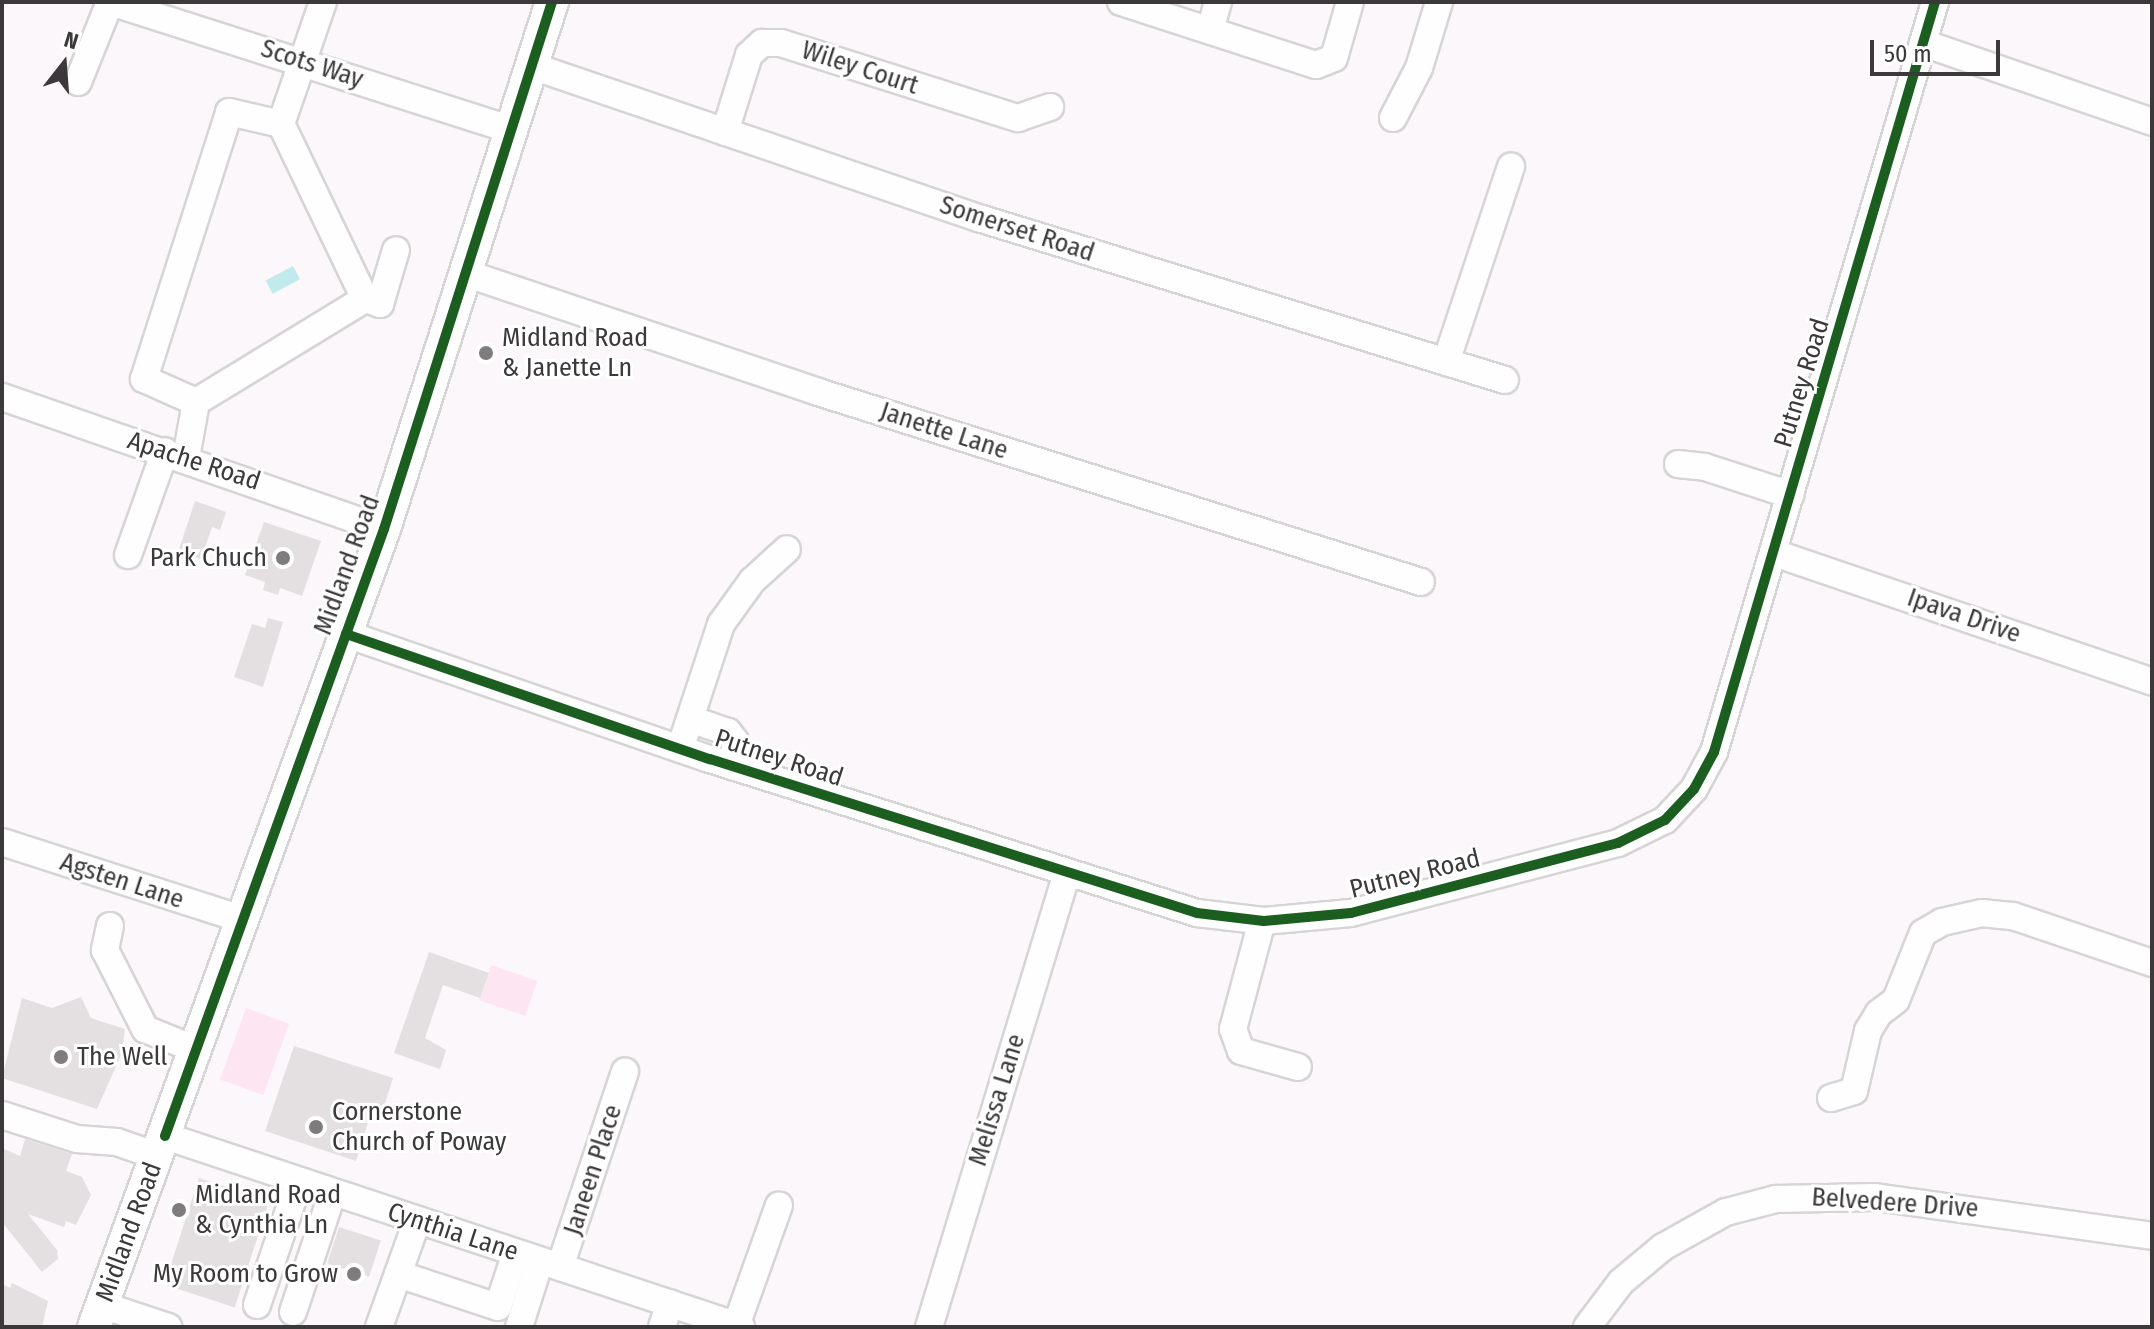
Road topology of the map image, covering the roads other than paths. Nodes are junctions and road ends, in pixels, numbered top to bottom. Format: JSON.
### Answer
{"nodes":[{"id":1,"x":110,"y":2,"type":"edge"},
{"id":2,"x":323,"y":2,"type":"edge"},
{"id":3,"x":552,"y":2,"type":"edge"},
{"id":4,"x":1121,"y":2,"type":"edge"},
{"id":5,"x":1218,"y":2,"type":"edge"},
{"id":6,"x":1350,"y":2,"type":"edge"},
{"id":7,"x":1439,"y":2,"type":"edge"},
{"id":8,"x":1935,"y":2,"type":"edge"},
{"id":9,"x":1210,"y":30,"type":"junction"},
{"id":10,"x":1923,"y":43,"type":"junction"},
{"id":11,"x":305,"y":61,"type":"junction"},
{"id":12,"x":532,"y":66,"type":"junction"},
{"id":13,"x":78,"y":82,"type":"dead end"},
{"id":14,"x":1050,"y":107,"type":"dead end"},
{"id":15,"x":1393,"y":118,"type":"dead end"},
{"id":16,"x":2152,"y":122,"type":"edge"},
{"id":17,"x":281,"y":124,"type":"junction"},
{"id":18,"x":512,"y":130,"type":"junction"},
{"id":19,"x":725,"y":132,"type":"junction"},
{"id":20,"x":1511,"y":167,"type":"dead end"},
{"id":21,"x":396,"y":250,"type":"dead end"},
{"id":22,"x":468,"y":274,"type":"junction"},
{"id":23,"x":373,"y":309,"type":"junction"},
{"id":24,"x":1446,"y":362,"type":"junction"},
{"id":25,"x":1505,"y":380,"type":"dead end"},
{"id":26,"x":2,"y":397,"type":"edge"},
{"id":27,"x":196,"y":402,"type":"junction"},
{"id":28,"x":176,"y":454,"type":"junction"},
{"id":29,"x":1678,"y":464,"type":"dead end"},
{"id":30,"x":1791,"y":495,"type":"junction"},
{"id":31,"x":384,"y":529,"type":"junction"},
{"id":32,"x":787,"y":549,"type":"dead end"},
{"id":33,"x":1774,"y":553,"type":"junction"},
{"id":34,"x":128,"y":555,"type":"dead end"},
{"id":35,"x":1421,"y":582,"type":"dead end"},
{"id":36,"x":346,"y":634,"type":"junction"},
{"id":37,"x":2152,"y":682,"type":"edge"},
{"id":38,"x":690,"y":719,"type":"junction"},
{"id":39,"x":680,"y":749,"type":"junction"},
{"id":40,"x":734,"y":767,"type":"junction"},
{"id":41,"x":2,"y":842,"type":"edge"},
{"id":42,"x":1067,"y":874,"type":"junction"},
{"id":43,"x":242,"y":919,"type":"junction"},
{"id":44,"x":1262,"y":921,"type":"junction"},
{"id":45,"x":110,"y":926,"type":"dead end"},
{"id":46,"x":2152,"y":963,"type":"edge"},
{"id":47,"x":197,"y":1050,"type":"junction"},
{"id":48,"x":1298,"y":1067,"type":"dead end"},
{"id":49,"x":625,"y":1072,"type":"dead end"},
{"id":50,"x":1831,"y":1098,"type":"dead end"},
{"id":51,"x":2,"y":1115,"type":"edge"},
{"id":52,"x":161,"y":1146,"type":"junction"},
{"id":53,"x":299,"y":1181,"type":"junction"},
{"id":54,"x":333,"y":1192,"type":"junction"},
{"id":55,"x":779,"y":1205,"type":"dead end"},
{"id":56,"x":417,"y":1221,"type":"junction"},
{"id":57,"x":2152,"y":1236,"type":"edge"},
{"id":58,"x":539,"y":1260,"type":"junction"},
{"id":59,"x":398,"y":1274,"type":"junction"},
{"id":60,"x":257,"y":1305,"type":"dead end"},
{"id":61,"x":293,"y":1312,"type":"dead end"},
{"id":62,"x":666,"y":1315,"type":"edge"},
{"id":63,"x":98,"y":1316,"type":"edge"},
{"id":64,"x":728,"y":1325,"type":"edge"},
{"id":65,"x":168,"y":1327,"type":"edge"},
{"id":66,"x":379,"y":1327,"type":"edge"},
{"id":67,"x":519,"y":1327,"type":"edge"},
{"id":68,"x":929,"y":1327,"type":"edge"},
{"id":69,"x":1587,"y":1327,"type":"edge"}],
"edges":[{"from":1,"to":11,"type":"street","name":"Scots Way"},
{"from":1,"to":13,"type":"street"},
{"from":2,"to":11,"type":"street"},
{"from":3,"to":12,"type":"main road","name":"Midland Road"},
{"from":4,"to":9,"type":"street"},
{"from":5,"to":9,"type":"street"},
{"from":6,"to":9,"type":"street"},
{"from":7,"to":15,"type":"street"},
{"from":8,"to":10,"type":"street","name":"Putney Road"},
{"from":10,"to":16,"type":"street"},
{"from":10,"to":30,"type":"street","name":"Putney Road"},
{"from":11,"to":17,"type":"street"},
{"from":11,"to":18,"type":"street","name":"Scots Way"},
{"from":12,"to":18,"type":"main road","name":"Midland Road"},
{"from":12,"to":19,"type":"street","name":"Somerset Road"},
{"from":14,"to":19,"type":"street","name":"Wiley Court"},
{"from":17,"to":23,"type":"street"},
{"from":17,"to":27,"type":"street"},
{"from":18,"to":22,"type":"main road","name":"Midland Road"},
{"from":19,"to":24,"type":"street","name":"Somerset Road"},
{"from":20,"to":24,"type":"street"},
{"from":21,"to":23,"type":"street"},
{"from":22,"to":31,"type":"main road","name":"Midland Road"},
{"from":22,"to":35,"type":"street","name":"Janette Lane"},
{"from":23,"to":27,"type":"street"},
{"from":24,"to":25,"type":"street","name":"Somerset Road"},
{"from":26,"to":28,"type":"street","name":"Apache Road"},
{"from":27,"to":28,"type":"street"},
{"from":28,"to":31,"type":"street","name":"Apache Road"},
{"from":28,"to":34,"type":"street"},
{"from":29,"to":30,"type":"street"},
{"from":30,"to":33,"type":"street","name":"Putney Road"},
{"from":31,"to":36,"type":"main road","name":"Midland Road"},
{"from":32,"to":38,"type":"street"},
{"from":33,"to":37,"type":"street","name":"Ipava Drive"},
{"from":33,"to":44,"type":"street","name":"Putney Road"},
{"from":36,"to":39,"type":"street","name":"Putney Road"},
{"from":36,"to":43,"type":"main road","name":"Midland Road"},
{"from":38,"to":39,"type":"street"},
{"from":38,"to":40,"type":"street"},
{"from":39,"to":40,"type":"street","name":"Putney Road"},
{"from":40,"to":42,"type":"street","name":"Putney Road"},
{"from":41,"to":43,"type":"street","name":"Agsten Lane"},
{"from":42,"to":44,"type":"street","name":"Putney Road"},
{"from":42,"to":68,"type":"street","name":"Melissa Lane"},
{"from":43,"to":47,"type":"main road","name":"Midland Road"},
{"from":44,"to":48,"type":"street"},
{"from":45,"to":47,"type":"street"},
{"from":46,"to":50,"type":"street"},
{"from":47,"to":52,"type":"main road","name":"Midland Road"},
{"from":49,"to":58,"type":"street","name":"Janeen Place"},
{"from":51,"to":52,"type":"street","name":"Cynthia Lane"},
{"from":52,"to":53,"type":"street","name":"Cynthia Lane"},
{"from":52,"to":63,"type":"main road","name":"Midland Road"},
{"from":53,"to":54,"type":"street","name":"Cynthia Lane"},
{"from":53,"to":60,"type":"street"},
{"from":54,"to":56,"type":"street","name":"Cynthia Lane"},
{"from":54,"to":61,"type":"street"},
{"from":55,"to":64,"type":"street"},
{"from":56,"to":58,"type":"street","name":"Cynthia Lane"},
{"from":56,"to":59,"type":"street"},
{"from":57,"to":69,"type":"street","name":"Belvedere Drive"},
{"from":58,"to":59,"type":"street"},
{"from":58,"to":62,"type":"street","name":"Cynthia Lane"},
{"from":58,"to":67,"type":"street"},
{"from":59,"to":66,"type":"street"},
{"from":62,"to":64,"type":"street","name":"Cynthia Lane"},
{"from":63,"to":65,"type":"street"}]}
